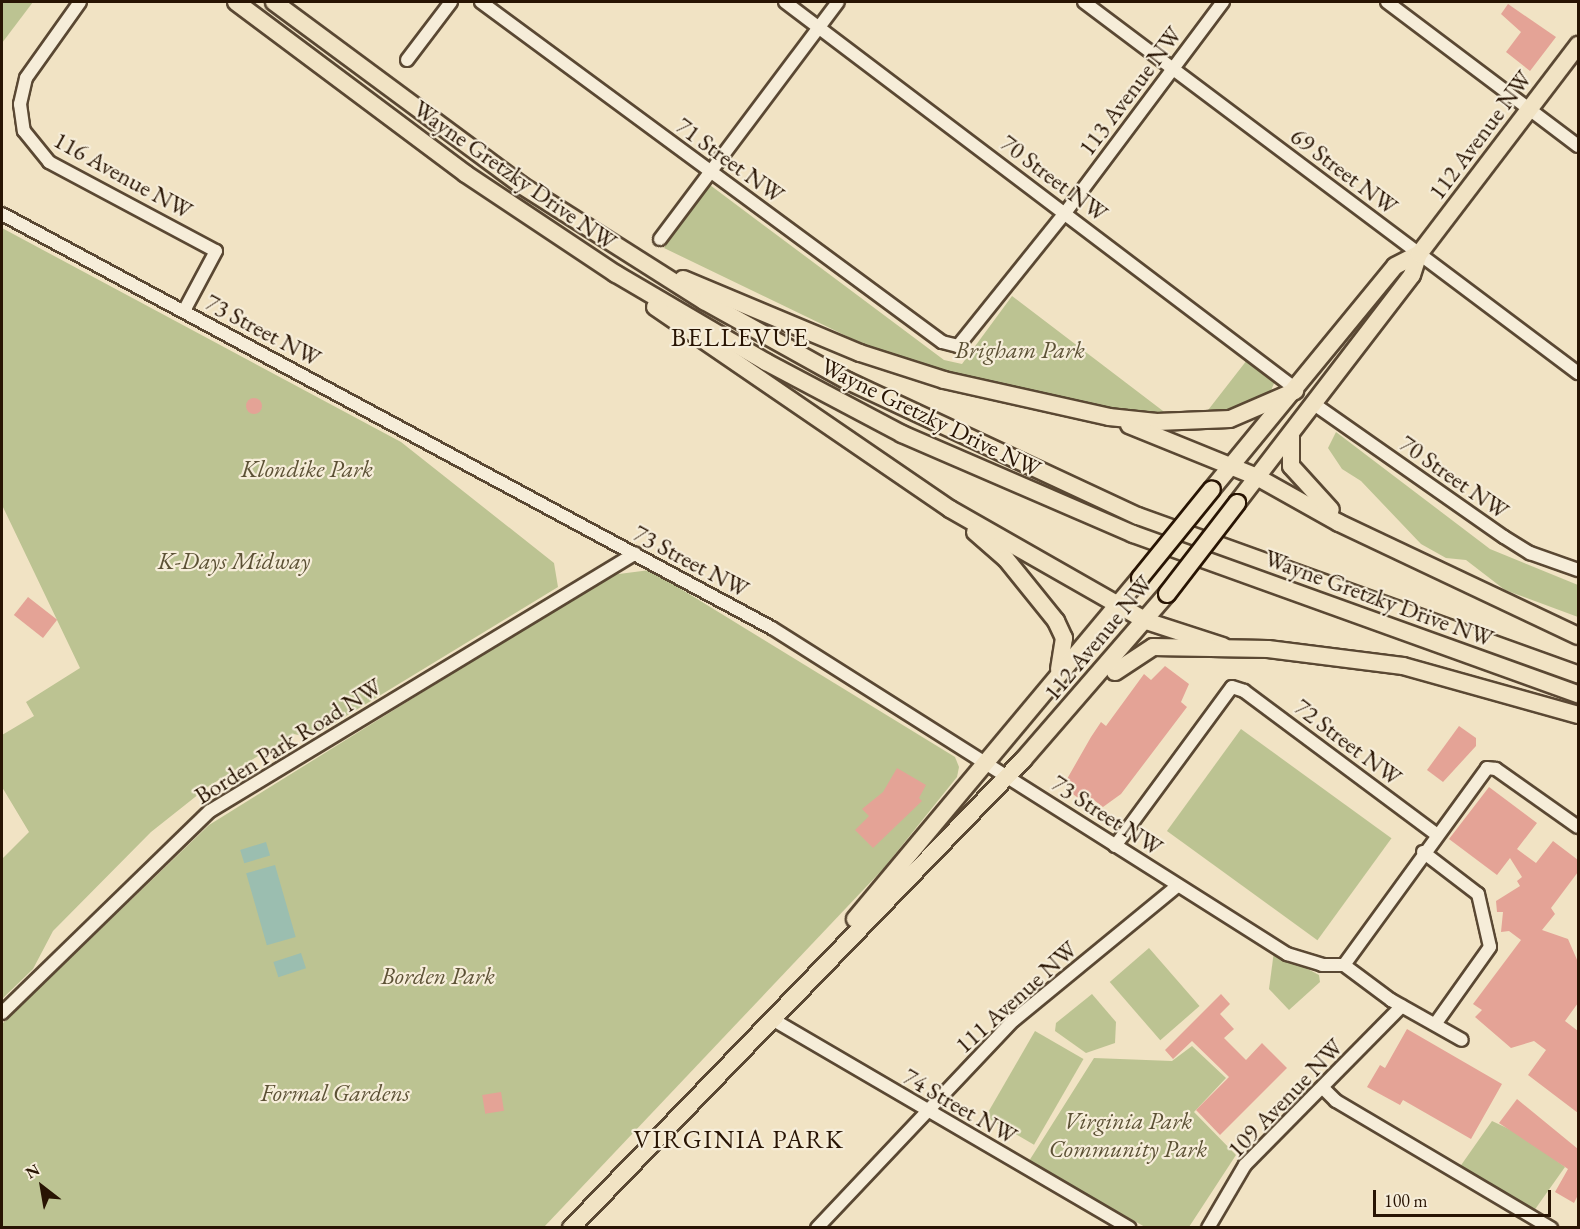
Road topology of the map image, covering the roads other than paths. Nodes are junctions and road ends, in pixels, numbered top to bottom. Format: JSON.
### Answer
{"nodes":[{"id":1,"x":80,"y":2,"type":"edge"},
{"id":2,"x":236,"y":2,"type":"edge"},
{"id":3,"x":274,"y":2,"type":"edge"},
{"id":4,"x":451,"y":2,"type":"edge"},
{"id":5,"x":481,"y":2,"type":"edge"},
{"id":6,"x":785,"y":2,"type":"edge"},
{"id":7,"x":838,"y":2,"type":"edge"},
{"id":8,"x":1084,"y":2,"type":"edge"},
{"id":9,"x":1223,"y":2,"type":"edge"},
{"id":10,"x":1387,"y":2,"type":"edge"},
{"id":11,"x":819,"y":27,"type":"junction"},
{"id":12,"x":1578,"y":45,"type":"edge"},
{"id":13,"x":407,"y":60,"type":"dead end"},
{"id":14,"x":1173,"y":68,"type":"junction"},
{"id":15,"x":1529,"y":109,"type":"junction"},
{"id":16,"x":1578,"y":146,"type":"edge"},
{"id":17,"x":708,"y":171,"type":"junction"},
{"id":18,"x":1065,"y":213,"type":"junction"},
{"id":19,"x":2,"y":214,"type":"edge"},
{"id":20,"x":660,"y":239,"type":"dead end"},
{"id":21,"x":1419,"y":254,"type":"junction"},
{"id":22,"x":634,"y":259,"type":"junction"},
{"id":23,"x":616,"y":274,"type":"junction"},
{"id":24,"x":184,"y":311,"type":"junction"},
{"id":25,"x":958,"y":346,"type":"joint"},
{"id":26,"x":1578,"y":372,"type":"edge"},
{"id":27,"x":1295,"y":390,"type":"junction"},
{"id":28,"x":1314,"y":404,"type":"junction"},
{"id":29,"x":1110,"y":417,"type":"junction"},
{"id":30,"x":1292,"y":432,"type":"junction"},
{"id":31,"x":1231,"y":466,"type":"junction"},
{"id":32,"x":1257,"y":477,"type":"junction"},
{"id":33,"x":950,"y":509,"type":"junction"},
{"id":34,"x":1356,"y":528,"type":"junction"},
{"id":35,"x":635,"y":554,"type":"junction"},
{"id":36,"x":1578,"y":570,"type":"edge"},
{"id":37,"x":1118,"y":604,"type":"junction"},
{"id":38,"x":1146,"y":621,"type":"junction"},
{"id":39,"x":1578,"y":636,"type":"edge"},
{"id":40,"x":1223,"y":646,"type":"junction"},
{"id":41,"x":1058,"y":674,"type":"junction"},
{"id":42,"x":1578,"y":674,"type":"edge"},
{"id":43,"x":1578,"y":694,"type":"edge"},
{"id":44,"x":1071,"y":710,"type":"junction"},
{"id":45,"x":1578,"y":715,"type":"edge"},
{"id":46,"x":985,"y":762,"type":"junction"},
{"id":47,"x":1007,"y":776,"type":"junction"},
{"id":48,"x":1578,"y":827,"type":"edge"},
{"id":49,"x":1436,"y":834,"type":"junction"},
{"id":50,"x":1115,"y":846,"type":"junction"},
{"id":51,"x":1423,"y":852,"type":"junction"},
{"id":52,"x":1177,"y":886,"type":"junction"},
{"id":53,"x":1344,"y":965,"type":"junction"},
{"id":54,"x":1402,"y":1006,"type":"junction"},
{"id":55,"x":2,"y":1013,"type":"edge"},
{"id":56,"x":772,"y":1019,"type":"junction"},
{"id":57,"x":1436,"y":1023,"type":"junction"},
{"id":58,"x":1462,"y":1040,"type":"dead end"},
{"id":59,"x":1324,"y":1089,"type":"junction"},
{"id":60,"x":926,"y":1112,"type":"junction"},
{"id":61,"x":571,"y":1227,"type":"edge"},
{"id":62,"x":818,"y":1227,"type":"edge"},
{"id":63,"x":1129,"y":1227,"type":"edge"},
{"id":64,"x":1208,"y":1227,"type":"edge"},
{"id":65,"x":1551,"y":1227,"type":"edge"}],
"edges":[{"from":1,"to":24,"type":"street","name":"116 Avenue NW"},
{"from":2,"to":23,"type":"main road","name":"Wayne Gretzky Drive NW"},
{"from":3,"to":22,"type":"main road","name":"Wayne Gretzky Drive NW"},
{"from":4,"to":13,"type":"street"},
{"from":5,"to":17,"type":"street","name":"71 Street NW"},
{"from":6,"to":11,"type":"street","name":"70 Street NW"},
{"from":7,"to":11,"type":"street"},
{"from":8,"to":14,"type":"street","name":"69 Street NW"},
{"from":9,"to":14,"type":"street","name":"113 Avenue NW"},
{"from":10,"to":15,"type":"street"},
{"from":11,"to":17,"type":"street"},
{"from":11,"to":18,"type":"street","name":"70 Street NW"},
{"from":12,"to":15,"type":"main road","name":"112 Avenue NW"},
{"from":14,"to":18,"type":"street","name":"113 Avenue NW"},
{"from":14,"to":21,"type":"street","name":"69 Street NW"},
{"from":15,"to":16,"type":"street"},
{"from":15,"to":21,"type":"main road","name":"112 Avenue NW"},
{"from":17,"to":20,"type":"street"},
{"from":17,"to":25,"type":"street","name":"71 Street NW"},
{"from":18,"to":25,"type":"street","name":"113 Avenue NW"},
{"from":18,"to":27,"type":"street","name":"70 Street NW"},
{"from":19,"to":24,"type":"street","name":"73 Street NW"},
{"from":21,"to":26,"type":"street","name":"69 Street NW"},
{"from":21,"to":27,"type":"main road","name":"112 Avenue NW"},
{"from":21,"to":28,"type":"main road","name":"112 Avenue NW"},
{"from":22,"to":29,"type":"main road"},
{"from":22,"to":42,"type":"main road","name":"Wayne Gretzky Drive NW"},
{"from":23,"to":33,"type":"main road"},
{"from":23,"to":43,"type":"main road","name":"Wayne Gretzky Drive NW"},
{"from":24,"to":35,"type":"street","name":"73 Street NW"},
{"from":27,"to":29,"type":"main road"},
{"from":27,"to":31,"type":"main road","name":"112 Avenue NW"},
{"from":28,"to":30,"type":"main road","name":"112 Avenue NW"},
{"from":28,"to":36,"type":"street","name":"70 Street NW"},
{"from":29,"to":31,"type":"main road"},
{"from":30,"to":32,"type":"main road","name":"112 Avenue NW"},
{"from":30,"to":34,"type":"main road"},
{"from":31,"to":32,"type":"main road"},
{"from":31,"to":37,"type":"main road","name":"112 Avenue NW","bridge":true},
{"from":32,"to":34,"type":"main road"},
{"from":32,"to":38,"type":"main road","name":"112 Avenue NW","bridge":true},
{"from":33,"to":37,"type":"main road"},
{"from":33,"to":41,"type":"main road"},
{"from":34,"to":39,"type":"main road"},
{"from":35,"to":46,"type":"street","name":"73 Street NW"},
{"from":35,"to":55,"type":"street","name":"Borden Park Road NW"},
{"from":37,"to":38,"type":"main road"},
{"from":37,"to":41,"type":"main road","name":"112 Avenue NW"},
{"from":38,"to":40,"type":"main road"},
{"from":38,"to":44,"type":"main road","name":"112 Avenue NW"},
{"from":40,"to":44,"type":"main road"},
{"from":40,"to":45,"type":"main road"},
{"from":41,"to":46,"type":"main road","name":"112 Avenue NW"},
{"from":44,"to":47,"type":"main road","name":"112 Avenue NW"},
{"from":46,"to":47,"type":"street","name":"73 Street NW"},
{"from":46,"to":56,"type":"main road","name":"112 Avenue NW"},
{"from":47,"to":50,"type":"street","name":"73 Street NW"},
{"from":47,"to":56,"type":"main road","name":"112 Avenue NW"},
{"from":48,"to":49,"type":"street"},
{"from":49,"to":50,"type":"street","name":"72 Street NW"},
{"from":49,"to":51,"type":"street"},
{"from":50,"to":52,"type":"street","name":"73 Street NW"},
{"from":51,"to":53,"type":"street"},
{"from":51,"to":57,"type":"street"},
{"from":52,"to":53,"type":"street","name":"73 Street NW"},
{"from":52,"to":60,"type":"street","name":"111 Avenue NW"},
{"from":53,"to":54,"type":"street"},
{"from":54,"to":57,"type":"street"},
{"from":54,"to":59,"type":"street","name":"109 Avenue NW"},
{"from":56,"to":60,"type":"street","name":"74 Street NW"},
{"from":56,"to":61,"type":"main road","name":"112 Avenue NW"},
{"from":57,"to":58,"type":"street"},
{"from":59,"to":64,"type":"street","name":"109 Avenue NW"},
{"from":59,"to":65,"type":"street"},
{"from":60,"to":62,"type":"street","name":"111 Avenue NW"},
{"from":60,"to":63,"type":"street","name":"74 Street NW"}]}
